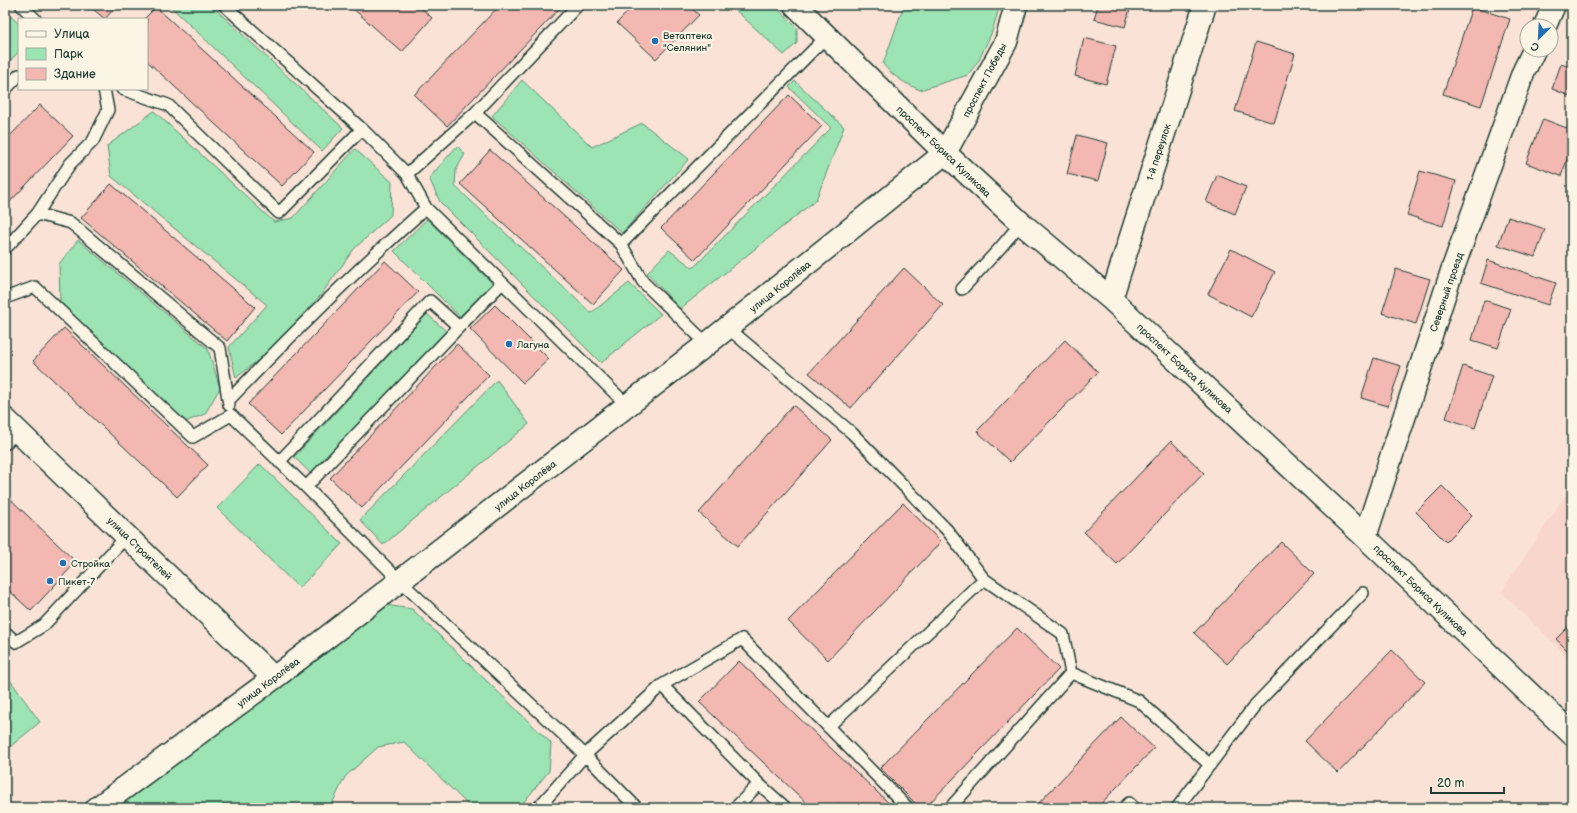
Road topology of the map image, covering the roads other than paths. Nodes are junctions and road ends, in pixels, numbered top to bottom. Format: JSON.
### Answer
{"nodes":[{"id":1,"x":21,"y":5,"type":"edge"},
{"id":2,"x":224,"y":5,"type":"edge"},
{"id":3,"x":578,"y":5,"type":"edge"},
{"id":4,"x":795,"y":5,"type":"edge"},
{"id":5,"x":1016,"y":5,"type":"edge"},
{"id":6,"x":1205,"y":5,"type":"edge"},
{"id":7,"x":1554,"y":5,"type":"edge"},
{"id":8,"x":34,"y":18,"type":"edge"},
{"id":9,"x":1548,"y":18,"type":"edge"},
{"id":10,"x":827,"y":36,"type":"junction"},
{"id":11,"x":1530,"y":58,"type":"edge"},
{"id":12,"x":18,"y":76,"type":"edge"},
{"id":13,"x":5,"y":90,"type":"edge"},
{"id":14,"x":104,"y":90,"type":"edge"},
{"id":15,"x":125,"y":90,"type":"edge"},
{"id":16,"x":475,"y":113,"type":"junction"},
{"id":17,"x":362,"y":129,"type":"junction"},
{"id":18,"x":945,"y":152,"type":"junction"},
{"id":19,"x":408,"y":174,"type":"junction"},
{"id":20,"x":426,"y":208,"type":"junction"},
{"id":21,"x":37,"y":214,"type":"junction"},
{"id":22,"x":1021,"y":223,"type":"junction"},
{"id":23,"x":621,"y":244,"type":"junction"},
{"id":24,"x":5,"y":249,"type":"edge"},
{"id":25,"x":502,"y":283,"type":"junction"},
{"id":26,"x":962,"y":289,"type":"dead end"},
{"id":27,"x":5,"y":298,"type":"edge"},
{"id":28,"x":1111,"y":300,"type":"junction"},
{"id":29,"x":459,"y":327,"type":"junction"},
{"id":30,"x":728,"y":328,"type":"junction"},
{"id":31,"x":707,"y":344,"type":"junction"},
{"id":32,"x":229,"y":400,"type":"junction"},
{"id":33,"x":627,"y":405,"type":"junction"},
{"id":34,"x":230,"y":415,"type":"junction"},
{"id":35,"x":9,"y":431,"type":"edge"},
{"id":36,"x":279,"y":462,"type":"junction"},
{"id":37,"x":306,"y":487,"type":"junction"},
{"id":38,"x":128,"y":536,"type":"junction"},
{"id":39,"x":1365,"y":537,"type":"junction"},
{"id":40,"x":984,"y":579,"type":"junction"},
{"id":41,"x":400,"y":581,"type":"junction"},
{"id":42,"x":1363,"y":593,"type":"dead end"},
{"id":43,"x":5,"y":632,"type":"edge"},
{"id":44,"x":1071,"y":673,"type":"junction"},
{"id":45,"x":274,"y":678,"type":"junction"},
{"id":46,"x":662,"y":685,"type":"junction"},
{"id":47,"x":828,"y":727,"type":"junction"},
{"id":48,"x":1572,"y":734,"type":"edge"},
{"id":49,"x":585,"y":755,"type":"junction"},
{"id":50,"x":1210,"y":765,"type":"junction"},
{"id":51,"x":759,"y":784,"type":"junction"},
{"id":52,"x":97,"y":808,"type":"edge"},
{"id":53,"x":538,"y":808,"type":"edge"},
{"id":54,"x":637,"y":808,"type":"edge"},
{"id":55,"x":735,"y":808,"type":"edge"},
{"id":56,"x":786,"y":808,"type":"edge"},
{"id":57,"x":908,"y":808,"type":"edge"},
{"id":58,"x":950,"y":808,"type":"edge"},
{"id":59,"x":1124,"y":808,"type":"edge"},
{"id":60,"x":1134,"y":808,"type":"edge"},
{"id":61,"x":1177,"y":808,"type":"edge"}],
"edges":[{"from":1,"to":8,"type":"lane"},
{"from":2,"to":17,"type":"lane"},
{"from":3,"to":16,"type":"lane"},
{"from":4,"to":10,"type":"street","name":"проспект Бориса Куликова"},
{"from":5,"to":18,"type":"street","name":"проспект Победы"},
{"from":6,"to":28,"type":"street","name":"1-й переулок"},
{"from":7,"to":9,"type":"street"},
{"from":10,"to":18,"type":"street","name":"проспект Бориса Куликова"},
{"from":10,"to":23,"type":"lane"},
{"from":11,"to":39,"type":"street","name":"Северный проезд"},
{"from":12,"to":13,"type":"lane"},
{"from":14,"to":21,"type":"lane"},
{"from":15,"to":17,"type":"lane"},
{"from":16,"to":19,"type":"lane"},
{"from":16,"to":23,"type":"lane"},
{"from":17,"to":19,"type":"lane"},
{"from":18,"to":22,"type":"street","name":"проспект Бориса Куликова"},
{"from":18,"to":30,"type":"street","name":"улица Королёва"},
{"from":19,"to":20,"type":"lane"},
{"from":20,"to":25,"type":"lane"},
{"from":20,"to":32,"type":"lane"},
{"from":21,"to":24,"type":"lane"},
{"from":21,"to":32,"type":"lane"},
{"from":22,"to":26,"type":"lane"},
{"from":22,"to":28,"type":"street","name":"проспект Бориса Куликова"},
{"from":23,"to":31,"type":"lane"},
{"from":25,"to":29,"type":"lane"},
{"from":25,"to":33,"type":"lane"},
{"from":27,"to":34,"type":"lane"},
{"from":28,"to":39,"type":"street","name":"проспект Бориса Куликова"},
{"from":29,"to":36,"type":"lane"},
{"from":29,"to":37,"type":"lane"},
{"from":30,"to":31,"type":"street","name":"улица Королёва"},
{"from":30,"to":40,"type":"lane"},
{"from":31,"to":33,"type":"street","name":"улица Королёва"},
{"from":32,"to":34,"type":"lane"},
{"from":33,"to":41,"type":"street","name":"улица Королёва"},
{"from":34,"to":36,"type":"lane"},
{"from":35,"to":38,"type":"street","name":"улица Строителей"},
{"from":36,"to":37,"type":"lane"},
{"from":37,"to":41,"type":"lane"},
{"from":38,"to":43,"type":"lane"},
{"from":38,"to":45,"type":"street","name":"улица Строителей"},
{"from":39,"to":48,"type":"street","name":"проспект Бориса Куликова"},
{"from":40,"to":44,"type":"lane"},
{"from":40,"to":47,"type":"lane"},
{"from":41,"to":45,"type":"street","name":"улица Королёва"},
{"from":41,"to":49,"type":"lane"},
{"from":42,"to":50,"type":"lane"},
{"from":44,"to":50,"type":"lane"},
{"from":44,"to":58,"type":"lane"},
{"from":45,"to":52,"type":"street","name":"улица Королёва"},
{"from":46,"to":47,"type":"lane"},
{"from":46,"to":49,"type":"lane"},
{"from":46,"to":51,"type":"lane"},
{"from":47,"to":57,"type":"lane"},
{"from":49,"to":53,"type":"lane"},
{"from":49,"to":54,"type":"lane"},
{"from":50,"to":61,"type":"lane"},
{"from":51,"to":55,"type":"lane"},
{"from":51,"to":56,"type":"lane"},
{"from":59,"to":60,"type":"lane"}]}
